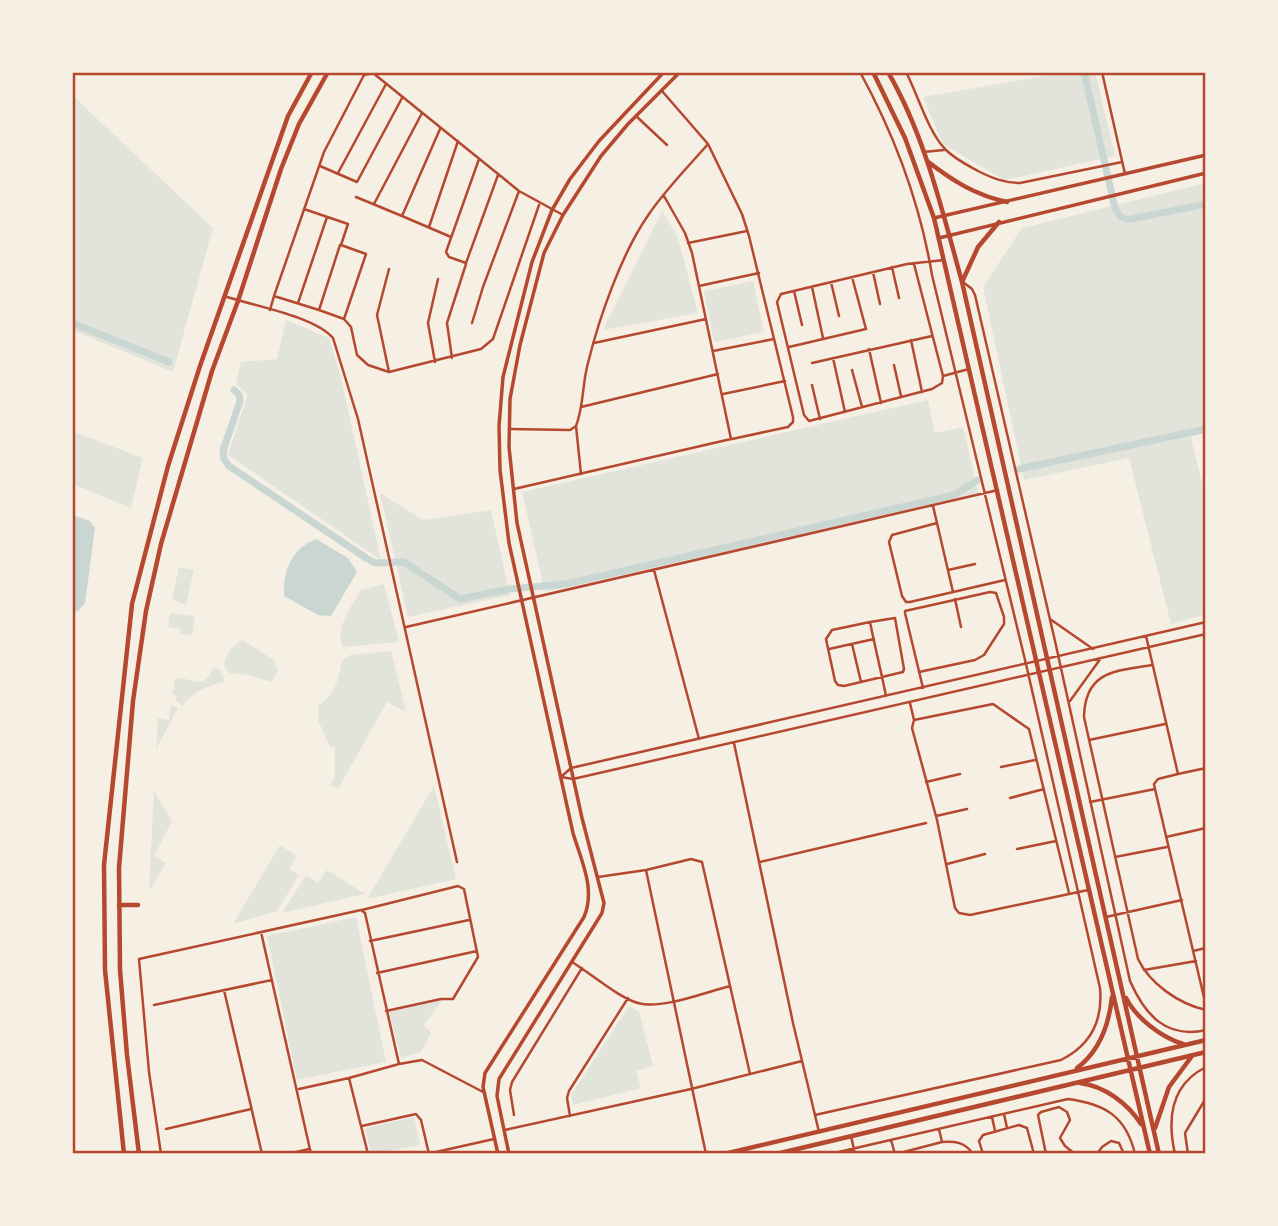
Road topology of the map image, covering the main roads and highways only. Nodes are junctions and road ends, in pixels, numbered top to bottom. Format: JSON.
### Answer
{"nodes":[{"id":1,"x":312,"y":72,"type":"edge"},
{"id":2,"x":328,"y":72,"type":"edge"},
{"id":3,"x":873,"y":72,"type":"edge"},
{"id":4,"x":888,"y":72,"type":"edge"},
{"id":5,"x":926,"y":160,"type":"junction"},
{"id":6,"x":1007,"y":202,"type":"road end"},
{"id":7,"x":999,"y":222,"type":"road end"},
{"id":8,"x":962,"y":282,"type":"junction"},
{"id":9,"x":119,"y":905,"type":"junction"},
{"id":10,"x":138,"y":905,"type":"dead end"},
{"id":11,"x":1122,"y":991,"type":"junction"},
{"id":12,"x":1112,"y":992,"type":"junction"},
{"id":13,"x":1206,"y":1040,"type":"edge"},
{"id":14,"x":1184,"y":1045,"type":"junction"},
{"id":15,"x":1206,"y":1052,"type":"edge"},
{"id":16,"x":1137,"y":1055,"type":"junction"},
{"id":17,"x":1193,"y":1055,"type":"junction"},
{"id":18,"x":1127,"y":1058,"type":"junction"},
{"id":19,"x":1140,"y":1067,"type":"junction"},
{"id":20,"x":1130,"y":1069,"type":"junction"},
{"id":21,"x":1073,"y":1071,"type":"junction"},
{"id":22,"x":1074,"y":1083,"type":"junction"},
{"id":23,"x":1143,"y":1127,"type":"junction"},
{"id":24,"x":1154,"y":1132,"type":"junction"},
{"id":25,"x":124,"y":1154,"type":"edge"},
{"id":26,"x":139,"y":1154,"type":"edge"},
{"id":27,"x":724,"y":1154,"type":"edge"},
{"id":28,"x":775,"y":1154,"type":"edge"},
{"id":29,"x":1150,"y":1154,"type":"edge"},
{"id":30,"x":1159,"y":1154,"type":"edge"}],
"edges":[{"from":1,"to":25,"type":"main road"},
{"from":2,"to":9,"type":"main road"},
{"from":3,"to":12,"type":"main road"},
{"from":4,"to":5,"type":"main road"},
{"from":5,"to":6,"type":"main road"},
{"from":5,"to":8,"type":"main road"},
{"from":7,"to":8,"type":"main road"},
{"from":8,"to":11,"type":"main road"},
{"from":9,"to":10,"type":"main road"},
{"from":9,"to":26,"type":"main road"},
{"from":11,"to":14,"type":"main road"},
{"from":11,"to":16,"type":"main road"},
{"from":12,"to":18,"type":"main road"},
{"from":12,"to":21,"type":"main road"},
{"from":13,"to":14,"type":"main road"},
{"from":14,"to":16,"type":"main road"},
{"from":15,"to":17,"type":"main road"},
{"from":16,"to":18,"type":"main road"},
{"from":16,"to":19,"type":"main road"},
{"from":17,"to":19,"type":"main road"},
{"from":17,"to":24,"type":"main road"},
{"from":18,"to":20,"type":"main road"},
{"from":18,"to":21,"type":"main road"},
{"from":19,"to":20,"type":"main road"},
{"from":19,"to":24,"type":"main road"},
{"from":20,"to":22,"type":"main road"},
{"from":20,"to":23,"type":"main road"},
{"from":21,"to":27,"type":"main road"},
{"from":22,"to":23,"type":"main road"},
{"from":22,"to":28,"type":"main road"},
{"from":23,"to":29,"type":"main road"},
{"from":24,"to":30,"type":"main road"}]}
